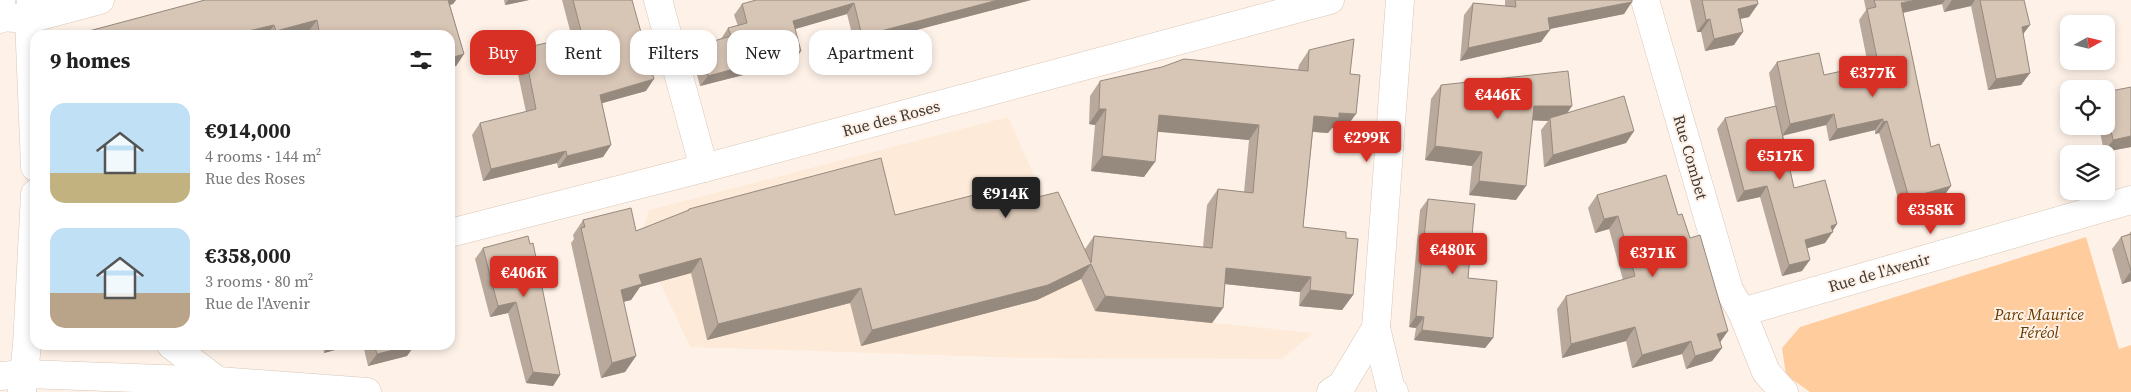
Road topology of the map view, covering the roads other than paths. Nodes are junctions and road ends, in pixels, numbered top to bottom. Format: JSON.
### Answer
{"nodes":[{"id":1,"x":1,"y":0,"type":"edge"},
{"id":2,"x":100,"y":0,"type":"edge"},
{"id":3,"x":658,"y":0,"type":"edge"},
{"id":4,"x":1330,"y":0,"type":"edge"},
{"id":5,"x":1400,"y":0,"type":"edge"},
{"id":6,"x":1645,"y":0,"type":"edge"},
{"id":7,"x":30,"y":10,"type":"edge"},
{"id":8,"x":0,"y":18,"type":"edge"},
{"id":9,"x":31,"y":30,"type":"edge"},
{"id":10,"x":704,"y":168,"type":"junction"},
{"id":11,"x":2131,"y":200,"type":"edge"},
{"id":12,"x":455,"y":232,"type":"edge"},
{"id":13,"x":30,"y":243,"type":"edge"},
{"id":14,"x":1742,"y":312,"type":"junction"},
{"id":15,"x":1376,"y":328,"type":"junction"},
{"id":16,"x":175,"y":350,"type":"edge"},
{"id":17,"x":16,"y":381,"type":"edge"},
{"id":18,"x":207,"y":387,"type":"edge"},
{"id":19,"x":367,"y":392,"type":"edge"},
{"id":20,"x":1331,"y":392,"type":"edge"},
{"id":21,"x":1394,"y":392,"type":"edge"},
{"id":22,"x":1784,"y":392,"type":"edge"}],
"edges":[{"from":1,"to":8,"type":"main road"},
{"from":2,"to":7,"type":"main road"},
{"from":3,"to":10,"type":"main road"},
{"from":4,"to":10,"type":"main road","name":"Rue des Roses"},
{"from":5,"to":15,"type":"main road"},
{"from":6,"to":14,"type":"main road","name":"Rue Combet"},
{"from":7,"to":8,"type":"main road"},
{"from":7,"to":9,"type":"main road"},
{"from":10,"to":12,"type":"main road","name":"Rue des Roses"},
{"from":11,"to":14,"type":"main road","name":"Rue de l'Avenir"},
{"from":13,"to":17,"type":"main road"},
{"from":14,"to":22,"type":"main road","name":"Rue Combet"},
{"from":15,"to":20,"type":"main road"},
{"from":15,"to":21,"type":"main road"},
{"from":16,"to":18,"type":"main road"},
{"from":17,"to":18,"type":"main road"},
{"from":18,"to":19,"type":"main road"}]}
